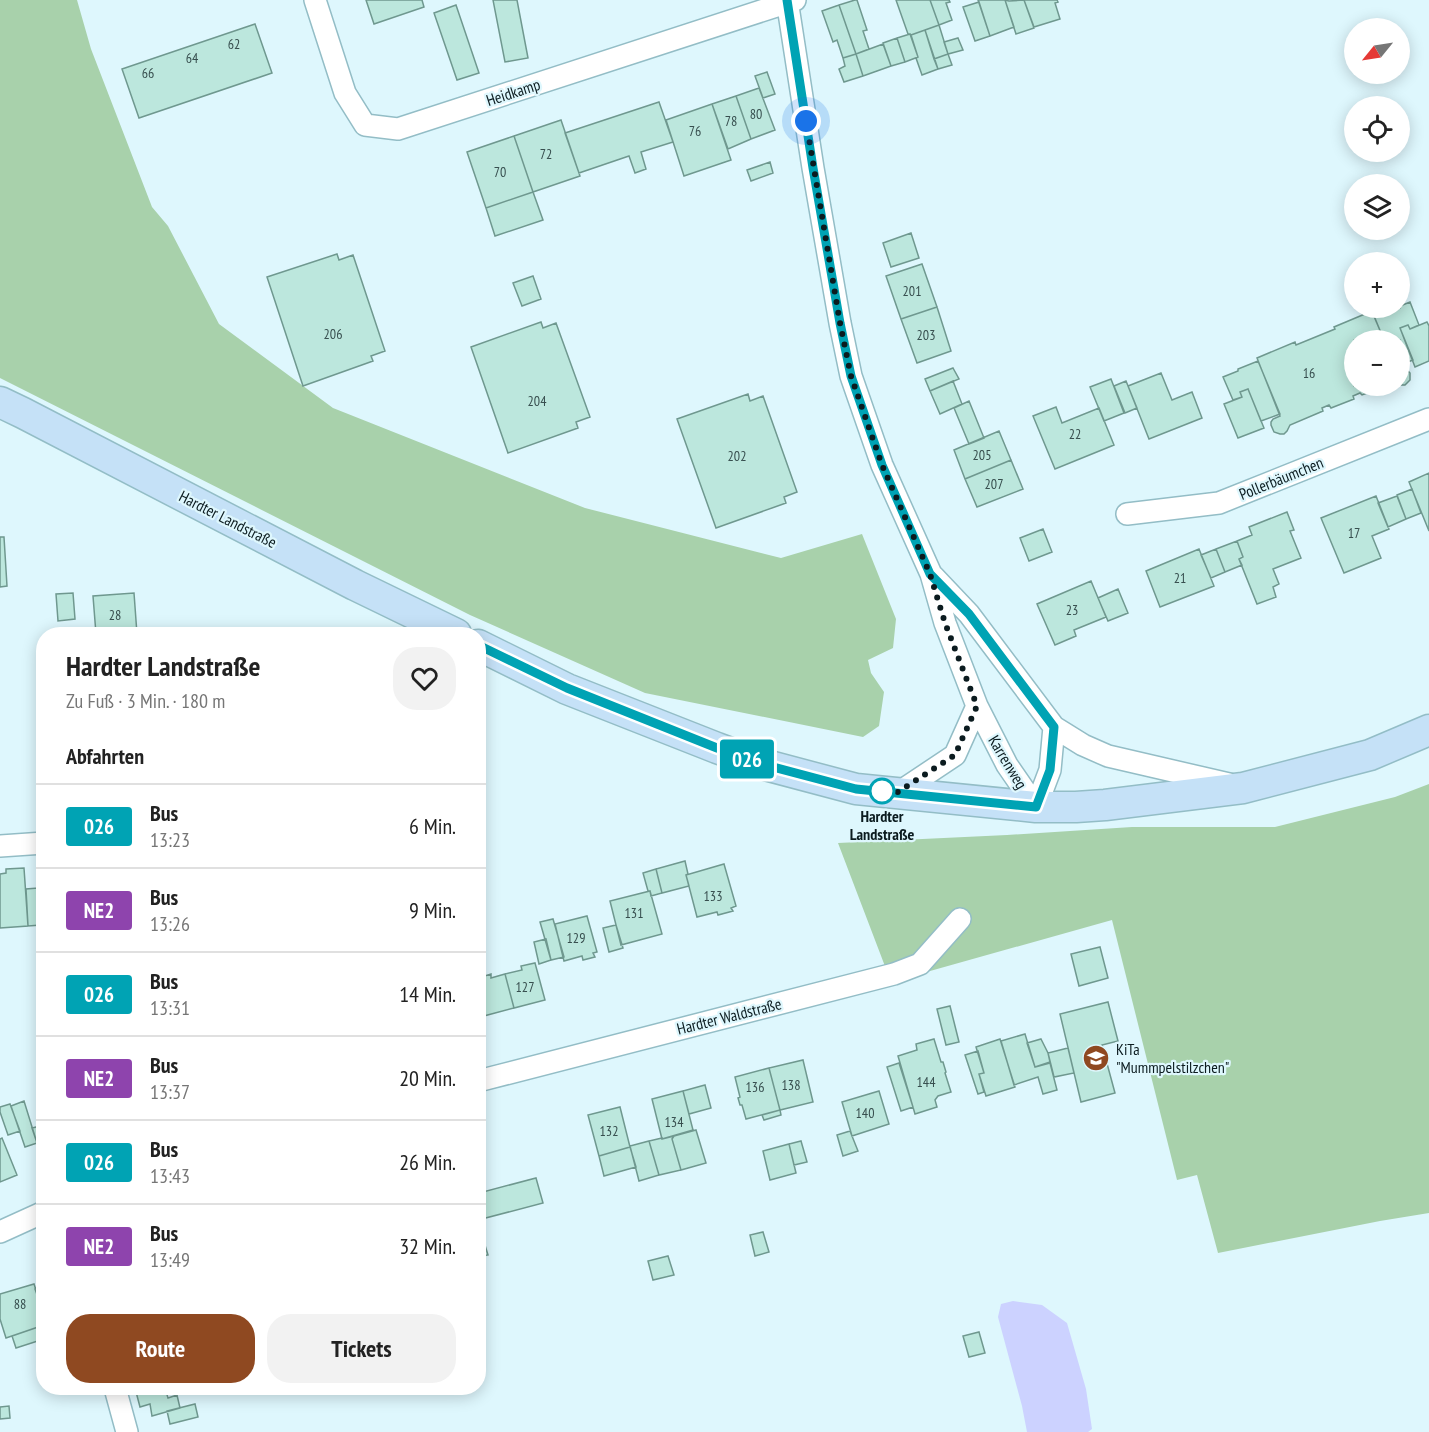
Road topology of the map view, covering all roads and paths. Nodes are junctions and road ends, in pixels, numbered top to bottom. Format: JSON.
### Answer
{"nodes":[{"id":1,"x":315,"y":0,"type":"edge"},
{"id":2,"x":790,"y":1,"type":"edge"},
{"id":3,"x":8,"y":410,"type":"edge"},
{"id":4,"x":1429,"y":419,"type":"edge"},
{"id":5,"x":1127,"y":514,"type":"dead end"},
{"id":6,"x":930,"y":574,"type":"junction"},
{"id":7,"x":442,"y":627,"type":"edge"},
{"id":8,"x":486,"y":649,"type":"edge"},
{"id":9,"x":977,"y":706,"type":"junction"},
{"id":10,"x":1054,"y":727,"type":"junction"},
{"id":11,"x":1429,"y":730,"type":"edge"},
{"id":12,"x":1243,"y":788,"type":"junction"},
{"id":13,"x":898,"y":792,"type":"junction"},
{"id":14,"x":1036,"y":807,"type":"junction"},
{"id":15,"x":36,"y":844,"type":"edge"},
{"id":16,"x":0,"y":846,"type":"edge"},
{"id":17,"x":960,"y":918,"type":"dead end"},
{"id":18,"x":486,"y":1079,"type":"edge"},
{"id":19,"x":36,"y":1216,"type":"edge"},
{"id":20,"x":0,"y":1232,"type":"edge"},
{"id":21,"x":117,"y":1395,"type":"edge"},
{"id":22,"x":127,"y":1432,"type":"edge"}],
"edges":[{"from":1,"to":2,"type":"street","name":"Heidkamp"},
{"from":2,"to":6,"type":"street","name":"Karrenweg"},
{"from":3,"to":7,"type":"main road","name":"Hardter Landstraße"},
{"from":4,"to":5,"type":"street","name":"Pollerbäumchen"},
{"from":6,"to":9,"type":"street","name":"Karrenweg"},
{"from":6,"to":10,"type":"street","name":"Karrenweg"},
{"from":8,"to":13,"type":"main road"},
{"from":9,"to":13,"type":"street","name":"Karrenweg"},
{"from":9,"to":14,"type":"street","name":"Karrenweg"},
{"from":10,"to":12,"type":"street","name":"Karrenweg"},
{"from":10,"to":14,"type":"street","name":"Karrenweg"},
{"from":11,"to":12,"type":"main road"},
{"from":12,"to":14,"type":"main road"},
{"from":13,"to":14,"type":"main road"},
{"from":15,"to":16,"type":"street"},
{"from":17,"to":18,"type":"street","name":"Hardter Waldstraße"},
{"from":19,"to":20,"type":"street"},
{"from":21,"to":22,"type":"street"}]}
